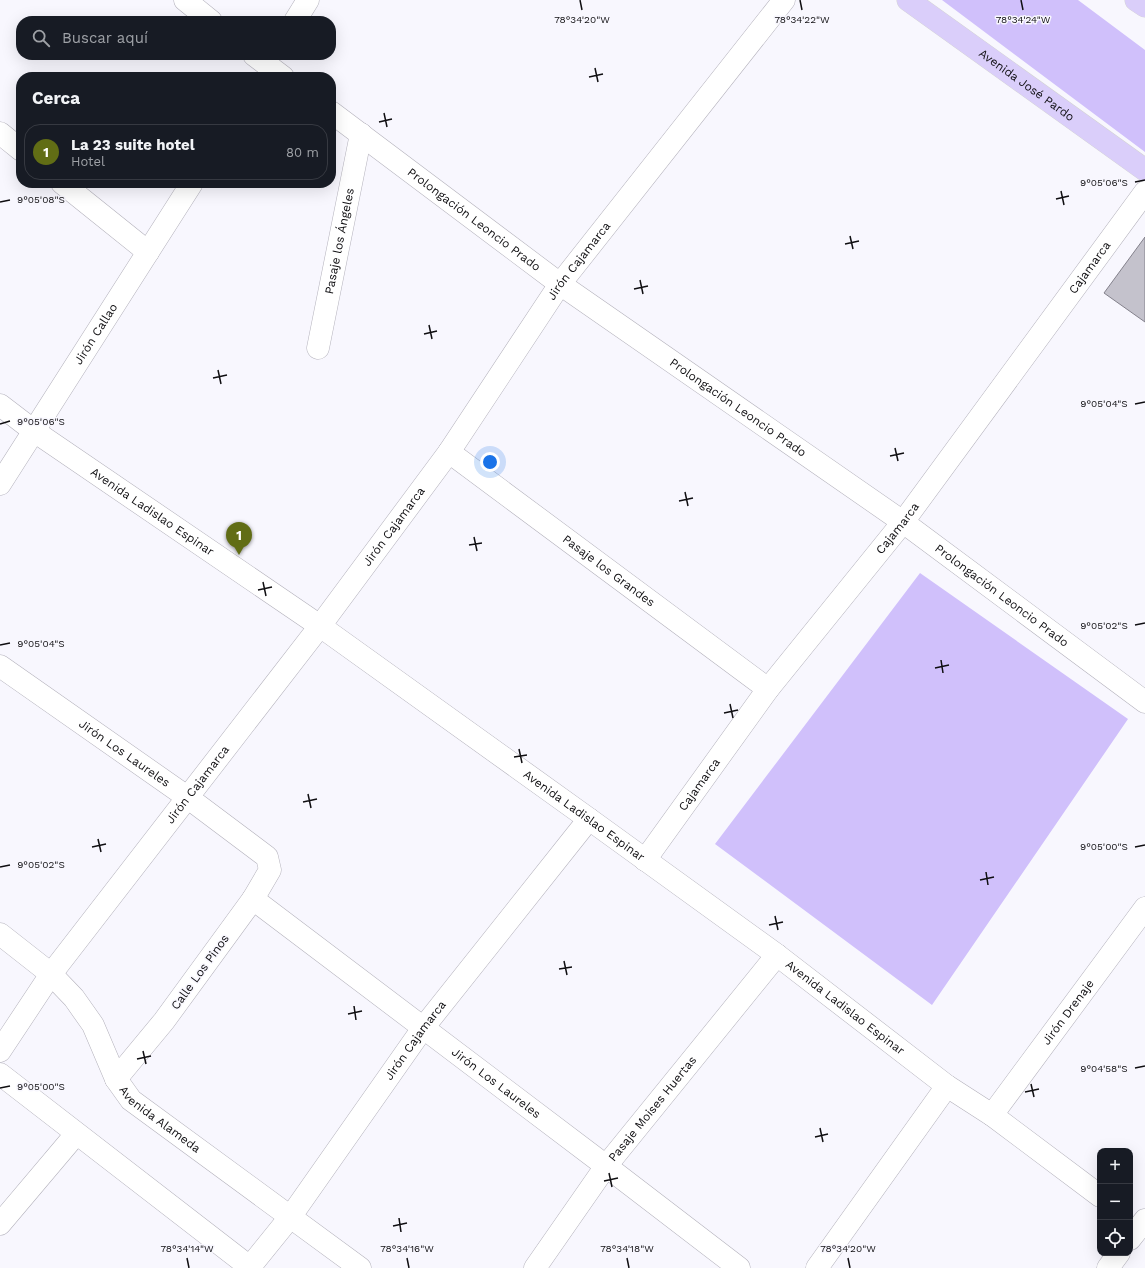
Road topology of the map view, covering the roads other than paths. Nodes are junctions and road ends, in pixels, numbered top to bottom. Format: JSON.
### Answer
{"nodes":[{"id":1,"x":185,"y":0,"type":"edge"},
{"id":2,"x":308,"y":0,"type":"edge"},
{"id":3,"x":784,"y":0,"type":"edge"},
{"id":4,"x":908,"y":0,"type":"edge"},
{"id":5,"x":1136,"y":0,"type":"edge"},
{"id":6,"x":1145,"y":6,"type":"edge"},
{"id":7,"x":206,"y":16,"type":"edge"},
{"id":8,"x":298,"y":16,"type":"edge"},
{"id":9,"x":336,"y":116,"type":"edge"},
{"id":10,"x":0,"y":133,"type":"edge"},
{"id":11,"x":361,"y":134,"type":"junction"},
{"id":12,"x":16,"y":146,"type":"edge"},
{"id":13,"x":1145,"y":170,"type":"edge"},
{"id":14,"x":68,"y":188,"type":"edge"},
{"id":15,"x":189,"y":188,"type":"edge"},
{"id":16,"x":1145,"y":192,"type":"edge"},
{"id":17,"x":148,"y":252,"type":"junction"},
{"id":18,"x":560,"y":284,"type":"junction"},
{"id":19,"x":318,"y":348,"type":"dead end"},
{"id":20,"x":0,"y":404,"type":"edge"},
{"id":21,"x":34,"y":431,"type":"junction"},
{"id":22,"x":449,"y":452,"type":"junction"},
{"id":23,"x":0,"y":484,"type":"edge"},
{"id":24,"x":903,"y":522,"type":"junction"},
{"id":25,"x":320,"y":626,"type":"junction"},
{"id":26,"x":0,"y":666,"type":"edge"},
{"id":27,"x":768,"y":689,"type":"junction"},
{"id":28,"x":1145,"y":702,"type":"edge"},
{"id":29,"x":187,"y":797,"type":"junction"},
{"id":30,"x":589,"y":819,"type":"junction"},
{"id":31,"x":267,"y":857,"type":"joint"},
{"id":32,"x":645,"y":860,"type":"junction"},
{"id":33,"x":253,"y":899,"type":"junction"},
{"id":34,"x":1145,"y":908,"type":"edge"},
{"id":35,"x":0,"y":934,"type":"edge"},
{"id":36,"x":778,"y":955,"type":"junction"},
{"id":37,"x":51,"y":974,"type":"junction"},
{"id":38,"x":423,"y":1028,"type":"junction"},
{"id":39,"x":0,"y":1052,"type":"edge"},
{"id":40,"x":0,"y":1074,"type":"edge"},
{"id":41,"x":116,"y":1079,"type":"junction"},
{"id":42,"x":947,"y":1086,"type":"junction"},
{"id":43,"x":992,"y":1115,"type":"junction"},
{"id":44,"x":76,"y":1134,"type":"junction"},
{"id":45,"x":606,"y":1166,"type":"junction"},
{"id":46,"x":1097,"y":1194,"type":"edge"},
{"id":47,"x":291,"y":1216,"type":"junction"},
{"id":48,"x":0,"y":1224,"type":"edge"},
{"id":49,"x":1117,"y":1256,"type":"edge"},
{"id":50,"x":250,"y":1268,"type":"edge"},
{"id":51,"x":360,"y":1268,"type":"edge"},
{"id":52,"x":535,"y":1268,"type":"edge"},
{"id":53,"x":739,"y":1268,"type":"edge"},
{"id":54,"x":817,"y":1268,"type":"edge"},
{"id":55,"x":1108,"y":1268,"type":"edge"}],
"edges":[{"from":1,"to":7,"type":"street"},
{"from":2,"to":8,"type":"street"},
{"from":3,"to":18,"type":"street","name":"Jirón Cajamarca"},
{"from":4,"to":13,"type":"main road","name":"Avenida José Pardo"},
{"from":5,"to":6,"type":"main road"},
{"from":9,"to":11,"type":"street","name":"Prolongación Leoncio Prado"},
{"from":10,"to":12,"type":"street"},
{"from":11,"to":18,"type":"street","name":"Prolongación Leoncio Prado"},
{"from":11,"to":19,"type":"street","name":"Pasaje los Ángeles"},
{"from":14,"to":17,"type":"street"},
{"from":15,"to":17,"type":"street","name":"Jirón Callao"},
{"from":16,"to":24,"type":"street","name":"Cajamarca"},
{"from":17,"to":21,"type":"street","name":"Jirón Callao"},
{"from":18,"to":22,"type":"street","name":"Jirón Cajamarca"},
{"from":18,"to":24,"type":"street","name":"Prolongación Leoncio Prado"},
{"from":20,"to":21,"type":"street","name":"Avenida Ladislao Espinar"},
{"from":21,"to":23,"type":"street","name":"Jirón Callao"},
{"from":21,"to":25,"type":"street","name":"Avenida Ladislao Espinar"},
{"from":22,"to":25,"type":"street","name":"Jirón Cajamarca"},
{"from":22,"to":27,"type":"street","name":"Pasaje los Grandes"},
{"from":24,"to":27,"type":"street","name":"Cajamarca"},
{"from":24,"to":28,"type":"street","name":"Prolongación Leoncio Prado"},
{"from":25,"to":29,"type":"street","name":"Jirón Cajamarca"},
{"from":25,"to":30,"type":"street","name":"Avenida Ladislao Espinar"},
{"from":26,"to":29,"type":"street","name":"Jirón Los Laureles"},
{"from":27,"to":32,"type":"street","name":"Cajamarca"},
{"from":29,"to":31,"type":"street","name":"Jirón Los Laureles"},
{"from":29,"to":37,"type":"street","name":"Jirón Cajamarca"},
{"from":30,"to":32,"type":"street","name":"Avenida Ladislao Espinar"},
{"from":30,"to":38,"type":"street","name":"Jirón Cajamarca"},
{"from":31,"to":33,"type":"street","name":"Calle Los Pinos"},
{"from":32,"to":36,"type":"street","name":"Avenida Ladislao Espinar"},
{"from":33,"to":38,"type":"street","name":"Jirón Los Laureles"},
{"from":33,"to":41,"type":"street","name":"Calle Los Pinos"},
{"from":34,"to":43,"type":"street","name":"Jirón Drenaje"},
{"from":35,"to":37,"type":"street","name":"Avenida Alameda"},
{"from":36,"to":42,"type":"street","name":"Avenida Ladislao Espinar"},
{"from":36,"to":45,"type":"street","name":"Pasaje Moises Huertas"},
{"from":37,"to":39,"type":"street","name":"Jirón Cajamarca"},
{"from":37,"to":41,"type":"street","name":"Avenida Alameda"},
{"from":38,"to":45,"type":"street","name":"Jirón Los Laureles"},
{"from":38,"to":47,"type":"street","name":"Jirón Cajamarca"},
{"from":40,"to":44,"type":"street"},
{"from":41,"to":47,"type":"street","name":"Avenida Alameda"},
{"from":42,"to":43,"type":"street","name":"Avenida Ladislao Espinar"},
{"from":42,"to":54,"type":"street"},
{"from":43,"to":46,"type":"street","name":"Avenida Ladislao Espinar"},
{"from":44,"to":48,"type":"street"},
{"from":44,"to":50,"type":"street"},
{"from":45,"to":52,"type":"street","name":"Pasaje Moises Huertas"},
{"from":45,"to":53,"type":"street","name":"Jirón Los Laureles"},
{"from":47,"to":50,"type":"street","name":"Jirón Cajamarca"},
{"from":47,"to":51,"type":"street","name":"Avenida Alameda"},
{"from":49,"to":55,"type":"street"}]}
